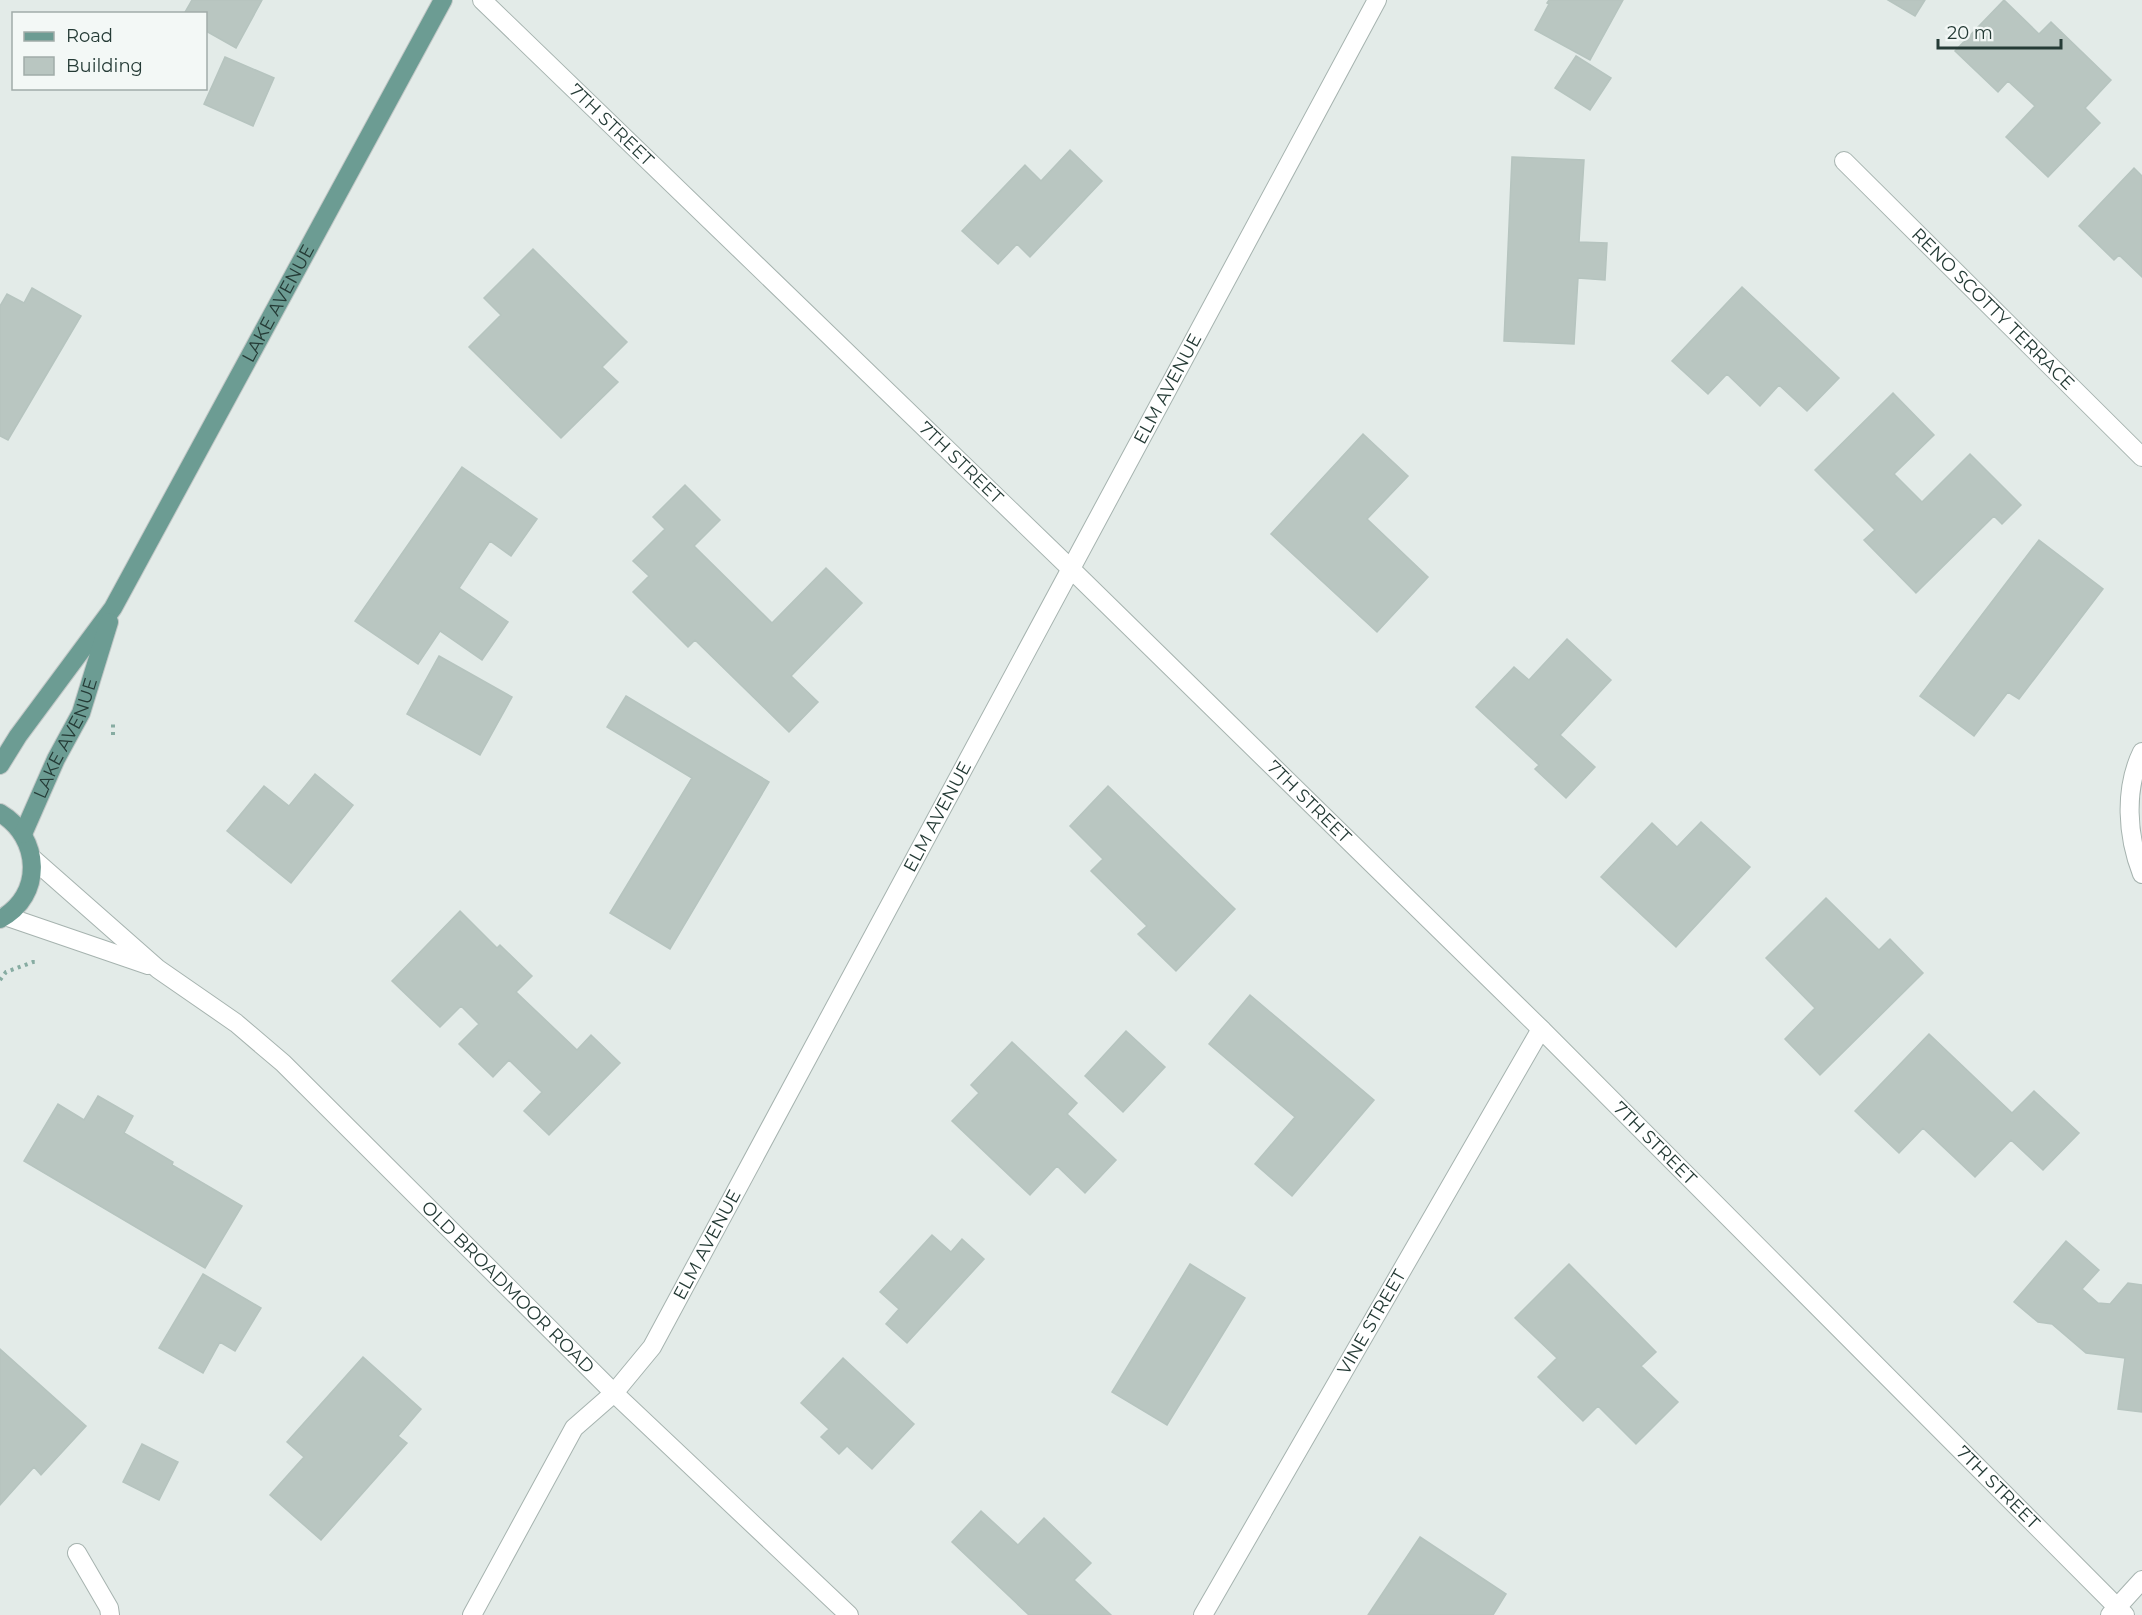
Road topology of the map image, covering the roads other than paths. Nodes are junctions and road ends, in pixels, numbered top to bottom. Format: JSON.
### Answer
{"nodes":[{"id":1,"x":443,"y":0,"type":"edge"},
{"id":2,"x":482,"y":0,"type":"edge"},
{"id":3,"x":1377,"y":0,"type":"edge"},
{"id":4,"x":1844,"y":161,"type":"dead end"},
{"id":5,"x":2142,"y":457,"type":"edge"},
{"id":6,"x":1071,"y":569,"type":"junction"},
{"id":7,"x":113,"y":608,"type":"junction"},
{"id":8,"x":2142,"y":752,"type":"edge"},
{"id":9,"x":0,"y":765,"type":"edge"},
{"id":10,"x":0,"y":813,"type":"edge"},
{"id":11,"x":23,"y":834,"type":"junction"},
{"id":12,"x":32,"y":858,"type":"junction"},
{"id":13,"x":2142,"y":874,"type":"edge"},
{"id":14,"x":3,"y":917,"type":"edge"},
{"id":15,"x":158,"y":969,"type":"junction"},
{"id":16,"x":1541,"y":1029,"type":"junction"},
{"id":17,"x":614,"y":1393,"type":"junction"},
{"id":18,"x":77,"y":1553,"type":"dead end"},
{"id":19,"x":2142,"y":1580,"type":"edge"},
{"id":20,"x":2117,"y":1612,"type":"edge"},
{"id":21,"x":110,"y":1615,"type":"edge"},
{"id":22,"x":471,"y":1615,"type":"edge"},
{"id":23,"x":849,"y":1615,"type":"edge"},
{"id":24,"x":1203,"y":1615,"type":"edge"}],
"edges":[{"from":1,"to":7,"type":"main road","name":"LAKE AVENUE"},
{"from":2,"to":6,"type":"street","name":"7TH STREET"},
{"from":3,"to":6,"type":"street","name":"ELM AVENUE"},
{"from":4,"to":5,"type":"street","name":"RENO SCOTTY TERRACE"},
{"from":6,"to":16,"type":"street","name":"7TH STREET"},
{"from":6,"to":17,"type":"street","name":"ELM AVENUE"},
{"from":7,"to":9,"type":"main road","name":"LAKE AVENUE"},
{"from":7,"to":11,"type":"main road","name":"LAKE AVENUE"},
{"from":8,"to":13,"type":"street"},
{"from":10,"to":11,"type":"main road"},
{"from":11,"to":12,"type":"main road"},
{"from":12,"to":14,"type":"main road"},
{"from":12,"to":15,"type":"street","name":"OLD BROADMOOR ROAD"},
{"from":14,"to":15,"type":"street","name":"OLD BROADMOOR ROAD"},
{"from":15,"to":17,"type":"street","name":"OLD BROADMOOR ROAD"},
{"from":16,"to":20,"type":"street","name":"7TH STREET"},
{"from":16,"to":24,"type":"street","name":"VINE STREET"},
{"from":17,"to":22,"type":"street","name":"ELM AVENUE"},
{"from":17,"to":23,"type":"street","name":"OLD BROADMOOR ROAD"},
{"from":18,"to":21,"type":"street"},
{"from":19,"to":20,"type":"street"}]}
